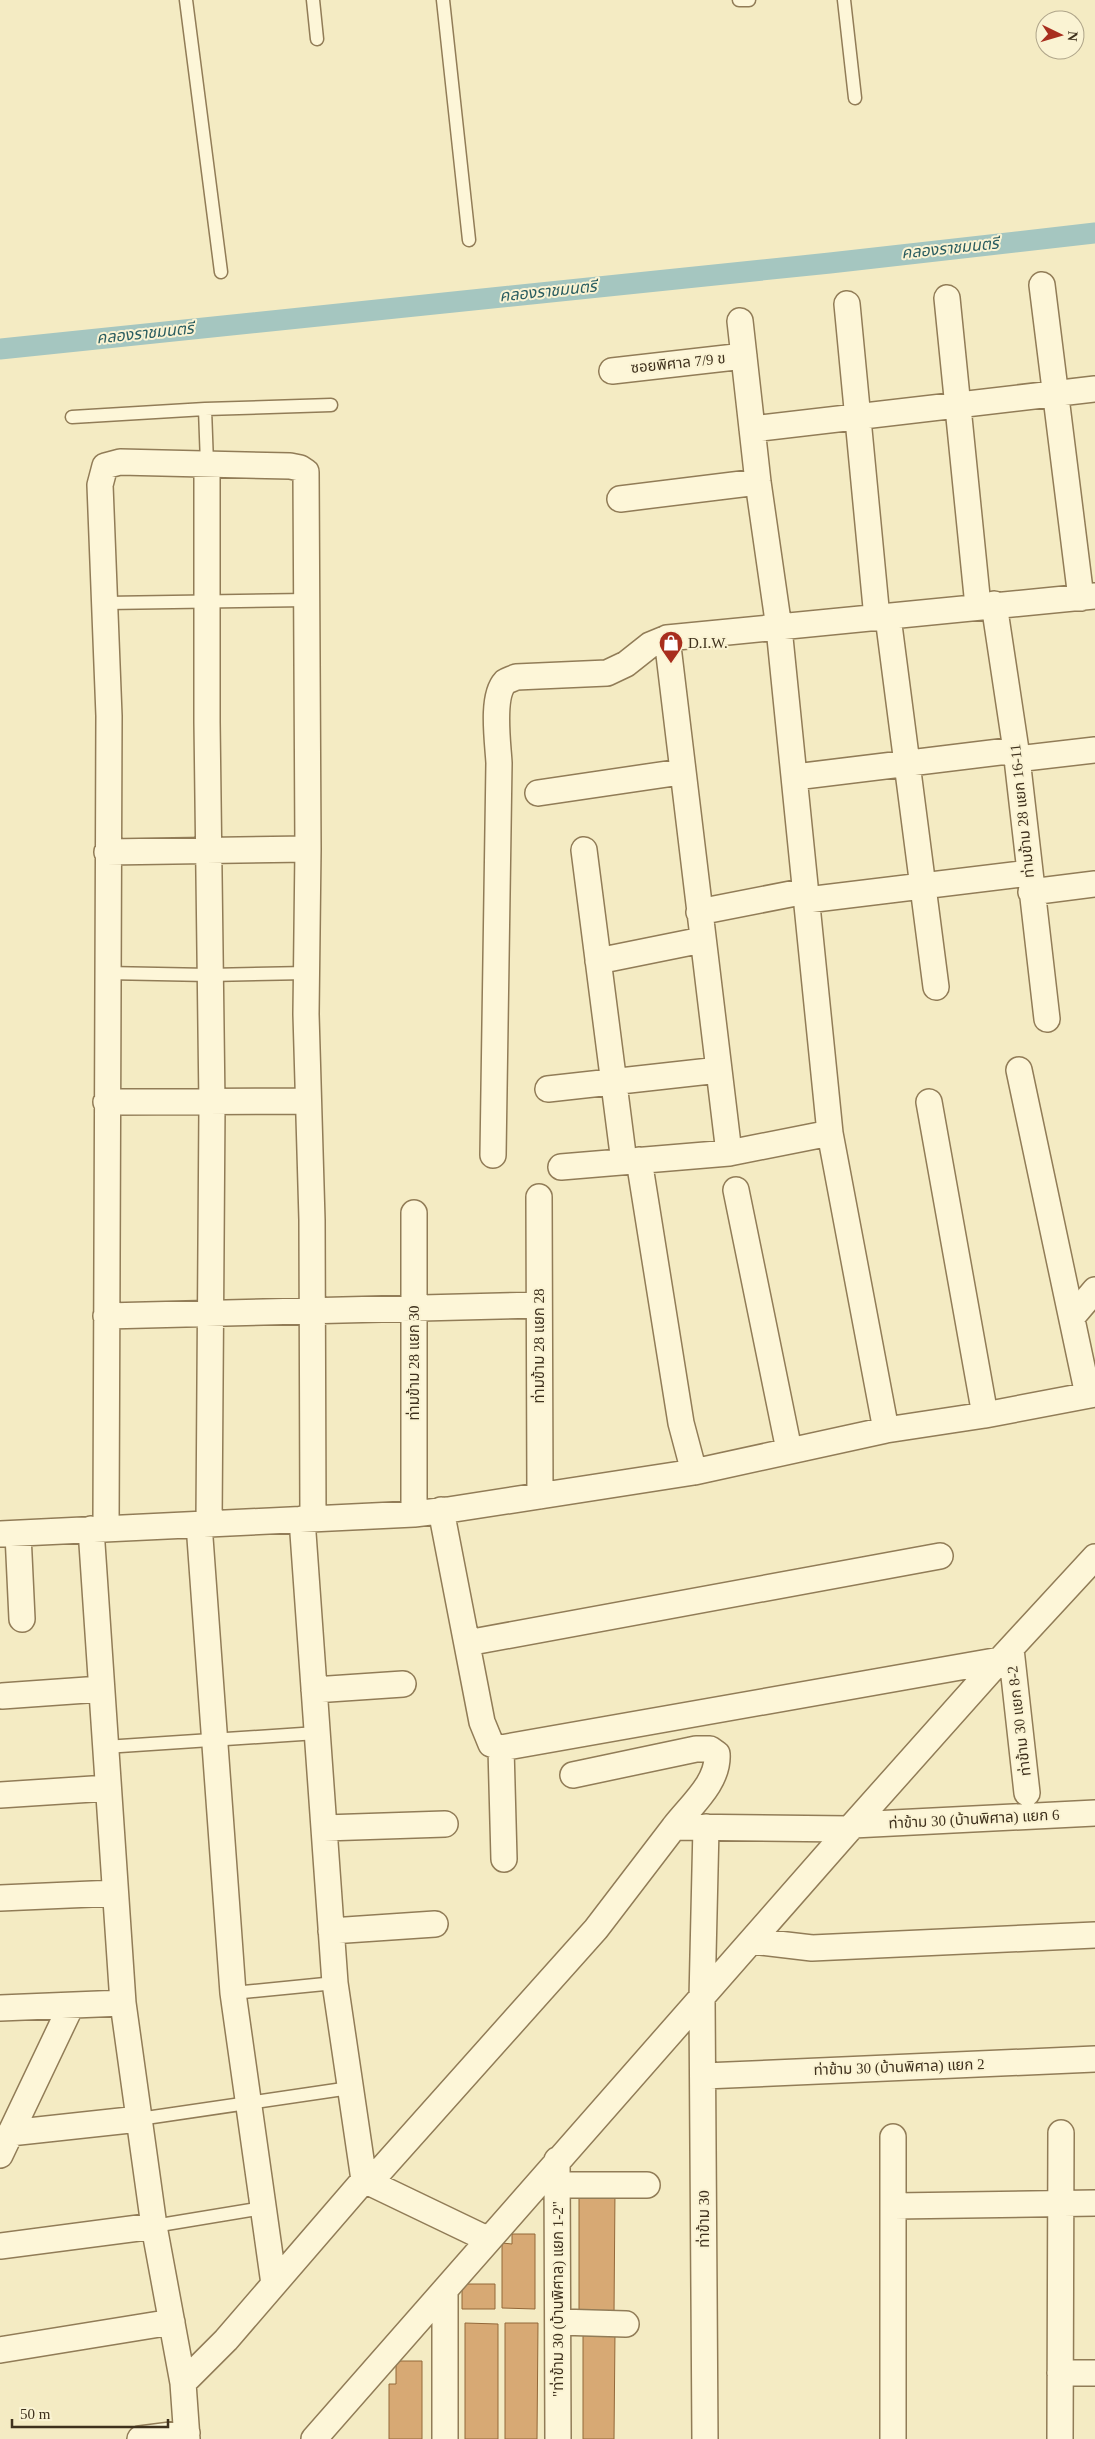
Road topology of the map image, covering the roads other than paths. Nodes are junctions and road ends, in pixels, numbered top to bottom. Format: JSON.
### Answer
{"nodes":[{"id":1,"x":186,"y":0,"type":"edge"},
{"id":2,"x":312,"y":0,"type":"edge"},
{"id":3,"x":443,"y":0,"type":"edge"},
{"id":4,"x":738,"y":0,"type":"edge"},
{"id":5,"x":749,"y":0,"type":"edge"},
{"id":6,"x":844,"y":0,"type":"edge"},
{"id":7,"x":317,"y":39,"type":"dead end"},
{"id":8,"x":855,"y":98,"type":"dead end"},
{"id":9,"x":469,"y":240,"type":"dead end"},
{"id":10,"x":221,"y":272,"type":"dead end"},
{"id":11,"x":1042,"y":285,"type":"dead end"},
{"id":12,"x":947,"y":298,"type":"dead end"},
{"id":13,"x":847,"y":304,"type":"dead end"},
{"id":14,"x":740,"y":321,"type":"dead end"},
{"id":15,"x":744,"y":356,"type":"junction"},
{"id":16,"x":612,"y":371,"type":"dead end"},
{"id":17,"x":1095,"y":389,"type":"edge"},
{"id":18,"x":1056,"y":392,"type":"junction"},
{"id":19,"x":331,"y":404,"type":"dead end"},
{"id":20,"x":958,"y":406,"type":"junction"},
{"id":21,"x":205,"y":409,"type":"junction"},
{"id":22,"x":857,"y":416,"type":"junction"},
{"id":23,"x":72,"y":417,"type":"dead end"},
{"id":24,"x":752,"y":430,"type":"junction"},
{"id":25,"x":207,"y":464,"type":"junction"},
{"id":26,"x":758,"y":482,"type":"junction"},
{"id":27,"x":620,"y":498,"type":"dead end"},
{"id":28,"x":1088,"y":597,"type":"edge"},
{"id":29,"x":307,"y":600,"type":"junction"},
{"id":30,"x":207,"y":602,"type":"junction"},
{"id":31,"x":106,"y":603,"type":"junction"},
{"id":32,"x":986,"y":605,"type":"junction"},
{"id":33,"x":883,"y":617,"type":"junction"},
{"id":34,"x":779,"y":628,"type":"junction"},
{"id":35,"x":667,"y":638,"type":"junction"},
{"id":36,"x":1095,"y":750,"type":"edge"},
{"id":37,"x":1016,"y":754,"type":"junction"},
{"id":38,"x":907,"y":762,"type":"junction"},
{"id":39,"x":682,"y":772,"type":"junction"},
{"id":40,"x":795,"y":777,"type":"junction"},
{"id":41,"x":538,"y":794,"type":"dead end"},
{"id":42,"x":308,"y":849,"type":"junction"},
{"id":43,"x":208,"y":850,"type":"junction"},
{"id":44,"x":584,"y":850,"type":"dead end"},
{"id":45,"x":107,"y":852,"type":"junction"},
{"id":46,"x":1030,"y":883,"type":"junction"},
{"id":47,"x":1095,"y":884,"type":"edge"},
{"id":48,"x":923,"y":885,"type":"junction"},
{"id":49,"x":806,"y":896,"type":"junction"},
{"id":50,"x":699,"y":912,"type":"junction"},
{"id":51,"x":702,"y":940,"type":"junction"},
{"id":52,"x":598,"y":961,"type":"junction"},
{"id":53,"x":106,"y":973,"type":"junction"},
{"id":54,"x":307,"y":973,"type":"junction"},
{"id":55,"x":210,"y":975,"type":"junction"},
{"id":56,"x":936,"y":987,"type":"dead end"},
{"id":57,"x":1047,"y":1019,"type":"dead end"},
{"id":58,"x":719,"y":1070,"type":"junction"},
{"id":59,"x":1019,"y":1070,"type":"dead end"},
{"id":60,"x":614,"y":1082,"type":"junction"},
{"id":61,"x":548,"y":1089,"type":"dead end"},
{"id":62,"x":307,"y":1101,"type":"junction"},
{"id":63,"x":106,"y":1102,"type":"junction"},
{"id":64,"x":212,"y":1102,"type":"junction"},
{"id":65,"x":929,"y":1102,"type":"dead end"},
{"id":66,"x":830,"y":1133,"type":"junction"},
{"id":67,"x":729,"y":1152,"type":"junction"},
{"id":68,"x":493,"y":1155,"type":"dead end"},
{"id":69,"x":632,"y":1161,"type":"junction"},
{"id":70,"x":561,"y":1167,"type":"dead end"},
{"id":71,"x":736,"y":1190,"type":"dead end"},
{"id":72,"x":539,"y":1196,"type":"dead end"},
{"id":73,"x":414,"y":1213,"type":"dead end"},
{"id":74,"x":1095,"y":1290,"type":"edge"},
{"id":75,"x":538,"y":1305,"type":"junction"},
{"id":76,"x":414,"y":1308,"type":"junction"},
{"id":77,"x":312,"y":1312,"type":"junction"},
{"id":78,"x":210,"y":1315,"type":"junction"},
{"id":79,"x":106,"y":1316,"type":"junction"},
{"id":80,"x":1073,"y":1316,"type":"junction"},
{"id":81,"x":1091,"y":1394,"type":"edge"},
{"id":82,"x":985,"y":1415,"type":"junction"},
{"id":83,"x":886,"y":1430,"type":"junction"},
{"id":84,"x":789,"y":1450,"type":"junction"},
{"id":85,"x":694,"y":1472,"type":"junction"},
{"id":86,"x":540,"y":1496,"type":"junction"},
{"id":87,"x":441,"y":1510,"type":"junction"},
{"id":88,"x":414,"y":1514,"type":"junction"},
{"id":89,"x":307,"y":1519,"type":"junction"},
{"id":90,"x":204,"y":1524,"type":"junction"},
{"id":91,"x":99,"y":1528,"type":"junction"},
{"id":92,"x":9,"y":1534,"type":"edge"},
{"id":93,"x":940,"y":1556,"type":"dead end"},
{"id":94,"x":1095,"y":1558,"type":"edge"},
{"id":95,"x":22,"y":1619,"type":"dead end"},
{"id":96,"x":467,"y":1643,"type":"junction"},
{"id":97,"x":1006,"y":1654,"type":"junction"},
{"id":98,"x":403,"y":1684,"type":"dead end"},
{"id":99,"x":101,"y":1689,"type":"junction"},
{"id":100,"x":314,"y":1690,"type":"junction"},
{"id":101,"x":2,"y":1696,"type":"dead end"},
{"id":102,"x":317,"y":1733,"type":"junction"},
{"id":103,"x":213,"y":1739,"type":"junction"},
{"id":104,"x":105,"y":1747,"type":"junction"},
{"id":105,"x":501,"y":1748,"type":"junction"},
{"id":106,"x":573,"y":1775,"type":"dead end"},
{"id":107,"x":108,"y":1788,"type":"junction"},
{"id":108,"x":1028,"y":1793,"type":"dead end"},
{"id":109,"x":0,"y":1795,"type":"edge"},
{"id":110,"x":1095,"y":1813,"type":"edge"},
{"id":111,"x":445,"y":1824,"type":"dead end"},
{"id":112,"x":674,"y":1827,"type":"junction"},
{"id":113,"x":706,"y":1827,"type":"junction"},
{"id":114,"x":851,"y":1827,"type":"junction"},
{"id":115,"x":324,"y":1828,"type":"junction"},
{"id":116,"x":504,"y":1859,"type":"dead end"},
{"id":117,"x":115,"y":1893,"type":"junction"},
{"id":118,"x":0,"y":1898,"type":"edge"},
{"id":119,"x":435,"y":1924,"type":"dead end"},
{"id":120,"x":332,"y":1931,"type":"junction"},
{"id":121,"x":1095,"y":1935,"type":"edge"},
{"id":122,"x":752,"y":1941,"type":"junction"},
{"id":123,"x":335,"y":1983,"type":"junction"},
{"id":124,"x":233,"y":1993,"type":"junction"},
{"id":125,"x":702,"y":1999,"type":"junction"},
{"id":126,"x":123,"y":2003,"type":"junction"},
{"id":127,"x":71,"y":2006,"type":"junction"},
{"id":128,"x":0,"y":2008,"type":"edge"},
{"id":129,"x":1095,"y":2059,"type":"edge"},
{"id":130,"x":704,"y":2076,"type":"junction"},
{"id":131,"x":350,"y":2088,"type":"junction"},
{"id":132,"x":248,"y":2104,"type":"junction"},
{"id":133,"x":139,"y":2119,"type":"junction"},
{"id":134,"x":1061,"y":2133,"type":"dead end"},
{"id":135,"x":893,"y":2137,"type":"dead end"},
{"id":136,"x":5,"y":2144,"type":"edge"},
{"id":137,"x":557,"y":2160,"type":"junction"},
{"id":138,"x":367,"y":2181,"type":"junction"},
{"id":139,"x":557,"y":2185,"type":"junction"},
{"id":140,"x":646,"y":2185,"type":"dead end"},
{"id":141,"x":1095,"y":2203,"type":"edge"},
{"id":142,"x":1060,"y":2204,"type":"junction"},
{"id":143,"x":894,"y":2206,"type":"junction"},
{"id":144,"x":263,"y":2208,"type":"junction"},
{"id":145,"x":154,"y":2226,"type":"junction"},
{"id":146,"x":487,"y":2239,"type":"junction"},
{"id":147,"x":0,"y":2246,"type":"edge"},
{"id":148,"x":274,"y":2284,"type":"junction"},
{"id":149,"x":445,"y":2291,"type":"junction"},
{"id":150,"x":172,"y":2322,"type":"junction"},
{"id":151,"x":558,"y":2322,"type":"junction"},
{"id":152,"x":626,"y":2324,"type":"dead end"},
{"id":153,"x":0,"y":2350,"type":"edge"},
{"id":154,"x":1095,"y":2373,"type":"edge"},
{"id":155,"x":1060,"y":2374,"type":"junction"},
{"id":156,"x":183,"y":2383,"type":"junction"},
{"id":157,"x":187,"y":2436,"type":"edge"},
{"id":158,"x":140,"y":2439,"type":"edge"},
{"id":159,"x":314,"y":2439,"type":"edge"},
{"id":160,"x":446,"y":2439,"type":"edge"},
{"id":161,"x":558,"y":2439,"type":"edge"},
{"id":162,"x":705,"y":2439,"type":"edge"},
{"id":163,"x":893,"y":2439,"type":"edge"},
{"id":164,"x":1060,"y":2439,"type":"edge"}],
"edges":[{"from":1,"to":10,"type":"lane"},
{"from":2,"to":7,"type":"lane"},
{"from":3,"to":9,"type":"lane"},
{"from":4,"to":5,"type":"lane"},
{"from":6,"to":8,"type":"lane"},
{"from":11,"to":18,"type":"street"},
{"from":12,"to":20,"type":"street","name":"ท่ามข้าม 28 แยก 16-11"},
{"from":13,"to":22,"type":"street"},
{"from":14,"to":15,"type":"street"},
{"from":15,"to":16,"type":"street","name":"ซอยพิศาล 7/9 ข"},
{"from":15,"to":24,"type":"street"},
{"from":17,"to":18,"type":"street"},
{"from":18,"to":20,"type":"street"},
{"from":18,"to":28,"type":"street"},
{"from":19,"to":21,"type":"lane"},
{"from":20,"to":22,"type":"street"},
{"from":20,"to":32,"type":"street","name":"ท่ามข้าม 28 แยก 16-11"},
{"from":21,"to":23,"type":"lane"},
{"from":21,"to":25,"type":"lane"},
{"from":22,"to":24,"type":"street"},
{"from":22,"to":33,"type":"street"},
{"from":24,"to":26,"type":"street"},
{"from":25,"to":29,"type":"street"},
{"from":25,"to":30,"type":"street"},
{"from":25,"to":31,"type":"street"},
{"from":26,"to":27,"type":"street"},
{"from":26,"to":34,"type":"street"},
{"from":28,"to":32,"type":"street"},
{"from":29,"to":30,"type":"lane"},
{"from":29,"to":42,"type":"street"},
{"from":30,"to":31,"type":"lane"},
{"from":30,"to":43,"type":"street"},
{"from":31,"to":45,"type":"street"},
{"from":32,"to":33,"type":"street"},
{"from":32,"to":37,"type":"street","name":"ท่ามข้าม 28 แยก 16-11"},
{"from":33,"to":34,"type":"street"},
{"from":33,"to":38,"type":"street"},
{"from":34,"to":35,"type":"street"},
{"from":34,"to":40,"type":"street"},
{"from":35,"to":39,"type":"street"},
{"from":35,"to":68,"type":"street"},
{"from":36,"to":37,"type":"street"},
{"from":37,"to":38,"type":"street"},
{"from":37,"to":46,"type":"street","name":"ท่ามข้าม 28 แยก 16-11"},
{"from":38,"to":40,"type":"street"},
{"from":38,"to":48,"type":"street"},
{"from":39,"to":41,"type":"street"},
{"from":39,"to":50,"type":"street"},
{"from":40,"to":49,"type":"street"},
{"from":42,"to":43,"type":"street"},
{"from":42,"to":54,"type":"street"},
{"from":43,"to":45,"type":"street"},
{"from":43,"to":55,"type":"street"},
{"from":44,"to":52,"type":"street"},
{"from":45,"to":53,"type":"street"},
{"from":46,"to":47,"type":"street"},
{"from":46,"to":48,"type":"street"},
{"from":46,"to":57,"type":"street","name":"ท่ามข้าม 28 แยก 16-11"},
{"from":48,"to":49,"type":"street"},
{"from":48,"to":56,"type":"street"},
{"from":49,"to":50,"type":"street"},
{"from":49,"to":66,"type":"street"},
{"from":50,"to":51,"type":"street"},
{"from":51,"to":52,"type":"street"},
{"from":51,"to":58,"type":"street"},
{"from":52,"to":60,"type":"street"},
{"from":53,"to":55,"type":"lane"},
{"from":53,"to":63,"type":"street"},
{"from":54,"to":55,"type":"lane"},
{"from":54,"to":62,"type":"street"},
{"from":55,"to":64,"type":"street"},
{"from":58,"to":60,"type":"street"},
{"from":58,"to":67,"type":"street"},
{"from":59,"to":80,"type":"street"},
{"from":60,"to":61,"type":"street"},
{"from":60,"to":69,"type":"street"},
{"from":62,"to":64,"type":"street"},
{"from":62,"to":77,"type":"street"},
{"from":63,"to":64,"type":"street"},
{"from":63,"to":79,"type":"street"},
{"from":64,"to":78,"type":"street"},
{"from":65,"to":82,"type":"street"},
{"from":66,"to":67,"type":"street"},
{"from":66,"to":83,"type":"street"},
{"from":67,"to":69,"type":"street"},
{"from":69,"to":70,"type":"street"},
{"from":69,"to":85,"type":"street"},
{"from":71,"to":84,"type":"street"},
{"from":72,"to":75,"type":"street","name":"ท่ามข้าม 28 แยก 28"},
{"from":73,"to":76,"type":"street","name":"ท่ามข้าม 28 แยก 30"},
{"from":74,"to":80,"type":"street"},
{"from":75,"to":76,"type":"street"},
{"from":75,"to":86,"type":"street","name":"ท่ามข้าม 28 แยก 28"},
{"from":76,"to":77,"type":"street"},
{"from":76,"to":88,"type":"street","name":"ท่ามข้าม 28 แยก 30"},
{"from":77,"to":78,"type":"street"},
{"from":77,"to":89,"type":"street"},
{"from":78,"to":79,"type":"street"},
{"from":78,"to":90,"type":"street"},
{"from":79,"to":91,"type":"street"},
{"from":80,"to":81,"type":"street"},
{"from":81,"to":82,"type":"street"},
{"from":82,"to":83,"type":"street"},
{"from":83,"to":84,"type":"street"},
{"from":84,"to":85,"type":"street"},
{"from":85,"to":86,"type":"street"},
{"from":86,"to":87,"type":"street"},
{"from":87,"to":88,"type":"street"},
{"from":87,"to":96,"type":"street"},
{"from":88,"to":89,"type":"street"},
{"from":89,"to":90,"type":"street"},
{"from":89,"to":100,"type":"street"},
{"from":90,"to":91,"type":"street"},
{"from":90,"to":103,"type":"street"},
{"from":91,"to":92,"type":"street"},
{"from":91,"to":99,"type":"street"},
{"from":92,"to":95,"type":"street"},
{"from":93,"to":96,"type":"street"},
{"from":94,"to":97,"type":"street"},
{"from":96,"to":105,"type":"street"},
{"from":97,"to":105,"type":"street"},
{"from":97,"to":108,"type":"street","name":"ท่าข้าม 30 แยก 8-2"},
{"from":97,"to":114,"type":"street"},
{"from":98,"to":100,"type":"street"},
{"from":99,"to":101,"type":"street"},
{"from":99,"to":104,"type":"street"},
{"from":100,"to":102,"type":"street"},
{"from":102,"to":103,"type":"lane"},
{"from":102,"to":115,"type":"street"},
{"from":103,"to":104,"type":"lane"},
{"from":103,"to":124,"type":"street"},
{"from":104,"to":107,"type":"street"},
{"from":105,"to":116,"type":"street"},
{"from":106,"to":112,"type":"street"},
{"from":107,"to":109,"type":"street"},
{"from":107,"to":117,"type":"street"},
{"from":110,"to":114,"type":"street","name":"ท่าข้าม 30 (บ้านพิศาล) แยก 6"},
{"from":111,"to":115,"type":"street"},
{"from":112,"to":113,"type":"street","name":"ท่าข้าม 30 (บ้านพิศาล) แยก 6"},
{"from":112,"to":138,"type":"street"},
{"from":113,"to":114,"type":"street","name":"ท่าข้าม 30 (บ้านพิศาล) แยก 6"},
{"from":113,"to":125,"type":"street","name":"ท่าข้าม 30"},
{"from":114,"to":122,"type":"street"},
{"from":115,"to":120,"type":"street"},
{"from":117,"to":118,"type":"street"},
{"from":117,"to":126,"type":"street"},
{"from":119,"to":120,"type":"street"},
{"from":120,"to":123,"type":"street"},
{"from":121,"to":122,"type":"street"},
{"from":122,"to":125,"type":"street"},
{"from":123,"to":124,"type":"lane"},
{"from":123,"to":131,"type":"street"},
{"from":124,"to":132,"type":"street"},
{"from":125,"to":130,"type":"street","name":"ท่าข้าม 30"},
{"from":125,"to":137,"type":"street"},
{"from":126,"to":127,"type":"street"},
{"from":126,"to":133,"type":"street"},
{"from":127,"to":128,"type":"street"},
{"from":127,"to":136,"type":"street"},
{"from":129,"to":130,"type":"street","name":"ท่าข้าม 30 (บ้านพิศาล) แยก 2"},
{"from":130,"to":162,"type":"street","name":"ท่าข้าม 30"},
{"from":131,"to":132,"type":"lane"},
{"from":131,"to":138,"type":"street"},
{"from":132,"to":133,"type":"lane"},
{"from":132,"to":144,"type":"street"},
{"from":133,"to":136,"type":"street"},
{"from":133,"to":145,"type":"street"},
{"from":134,"to":142,"type":"street"},
{"from":135,"to":143,"type":"street"},
{"from":137,"to":139,"type":"street","name":"\"ท่าข้าม 30 (บ้านพิศาล) แยก 1-2\""},
{"from":137,"to":146,"type":"street"},
{"from":138,"to":146,"type":"street"},
{"from":138,"to":148,"type":"street"},
{"from":139,"to":140,"type":"street"},
{"from":139,"to":151,"type":"street","name":"\"ท่าข้าม 30 (บ้านพิศาล) แยก 1-2\""},
{"from":141,"to":142,"type":"street"},
{"from":142,"to":143,"type":"street"},
{"from":142,"to":155,"type":"street"},
{"from":143,"to":163,"type":"street"},
{"from":144,"to":145,"type":"lane"},
{"from":144,"to":148,"type":"street"},
{"from":145,"to":147,"type":"street"},
{"from":145,"to":150,"type":"street"},
{"from":146,"to":149,"type":"street"},
{"from":148,"to":156,"type":"street"},
{"from":149,"to":159,"type":"street"},
{"from":149,"to":160,"type":"street"},
{"from":150,"to":153,"type":"street"},
{"from":150,"to":156,"type":"street"},
{"from":151,"to":152,"type":"street"},
{"from":151,"to":161,"type":"street","name":"\"ท่าข้าม 30 (บ้านพิศาล) แยก 1-2\""},
{"from":154,"to":155,"type":"street"},
{"from":155,"to":164,"type":"street"},
{"from":156,"to":157,"type":"street"},
{"from":157,"to":158,"type":"street"}]}
